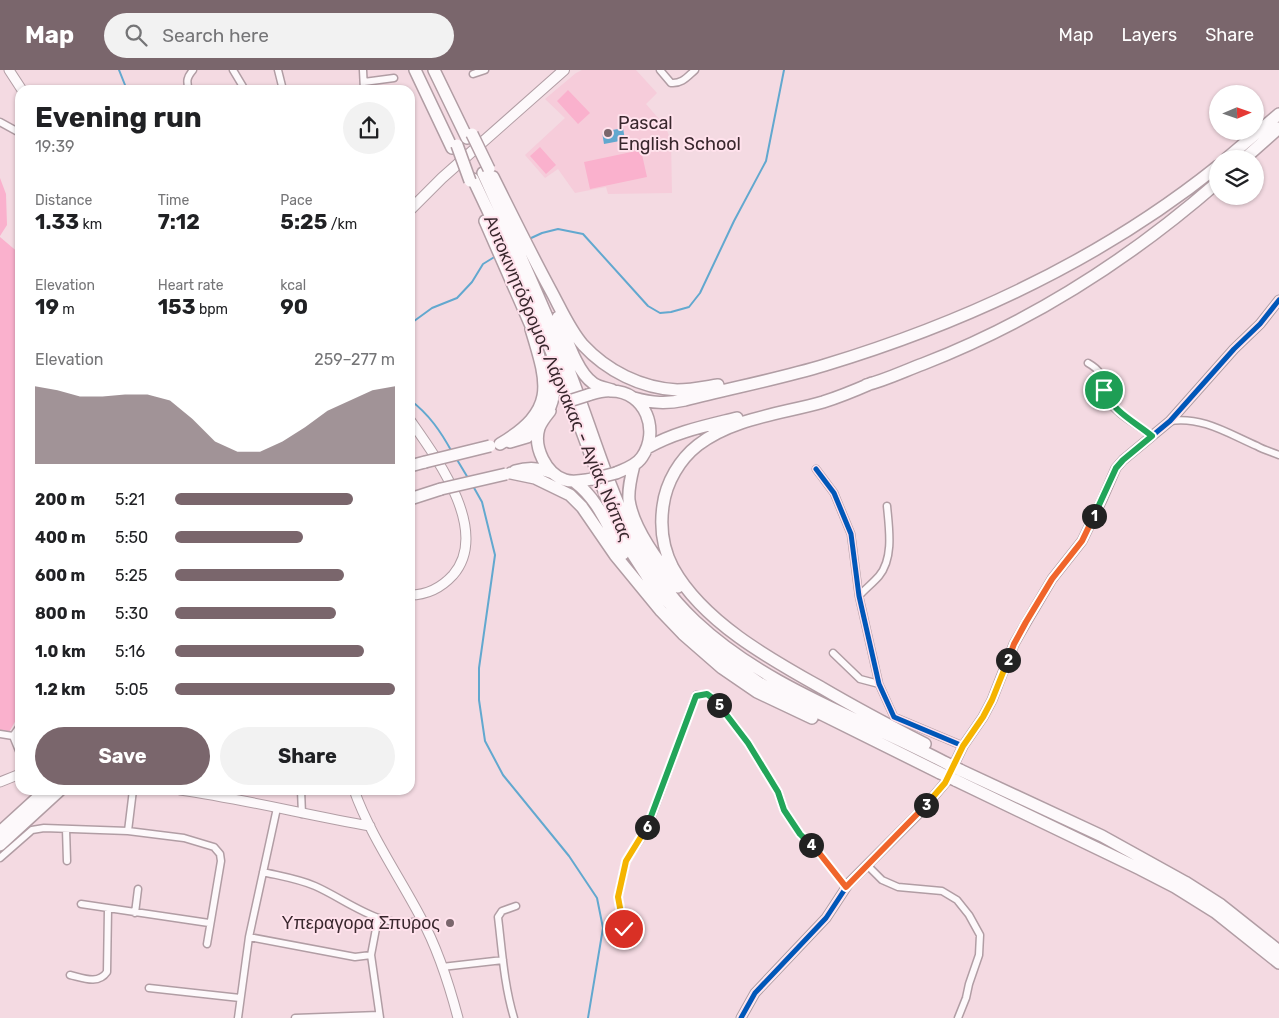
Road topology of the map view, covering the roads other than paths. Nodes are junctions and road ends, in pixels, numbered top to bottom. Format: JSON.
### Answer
{"nodes":[{"id":1,"x":9,"y":70,"type":"edge"},
{"id":2,"x":193,"y":70,"type":"edge"},
{"id":3,"x":233,"y":70,"type":"edge"},
{"id":4,"x":278,"y":70,"type":"edge"},
{"id":5,"x":363,"y":70,"type":"edge"},
{"id":6,"x":416,"y":70,"type":"edge"},
{"id":7,"x":422,"y":70,"type":"edge"},
{"id":8,"x":434,"y":70,"type":"edge"},
{"id":9,"x":440,"y":70,"type":"edge"},
{"id":10,"x":485,"y":70,"type":"edge"},
{"id":11,"x":564,"y":70,"type":"edge"},
{"id":12,"x":660,"y":70,"type":"edge"},
{"id":13,"x":695,"y":70,"type":"edge"},
{"id":14,"x":473,"y":74,"type":"dead end"},
{"id":15,"x":394,"y":78,"type":"dead end"},
{"id":16,"x":364,"y":82,"type":"joint"},
{"id":17,"x":19,"y":85,"type":"edge"},
{"id":18,"x":188,"y":85,"type":"edge"},
{"id":19,"x":243,"y":85,"type":"edge"},
{"id":20,"x":282,"y":85,"type":"edge"},
{"id":21,"x":1279,"y":114,"type":"edge"},
{"id":22,"x":0,"y":122,"type":"edge"},
{"id":23,"x":1279,"y":128,"type":"edge"},
{"id":24,"x":15,"y":130,"type":"edge"},
{"id":25,"x":462,"y":141,"type":"junction"},
{"id":26,"x":1237,"y":150,"type":"edge"},
{"id":27,"x":1254,"y":150,"type":"edge"},
{"id":28,"x":1209,"y":173,"type":"edge"},
{"id":29,"x":477,"y":177,"type":"junction"},
{"id":30,"x":1209,"y":190,"type":"edge"},
{"id":31,"x":415,"y":205,"type":"edge"},
{"id":32,"x":533,"y":258,"type":"junction"},
{"id":33,"x":1279,"y":300,"type":"edge"},
{"id":34,"x":528,"y":318,"type":"junction"},
{"id":35,"x":857,"y":355,"type":"junction"},
{"id":36,"x":1088,"y":363,"type":"dead end"},
{"id":37,"x":872,"y":383,"type":"junction"},
{"id":38,"x":612,"y":390,"type":"junction"},
{"id":39,"x":634,"y":398,"type":"junction"},
{"id":40,"x":546,"y":416,"type":"junction"},
{"id":41,"x":1170,"y":421,"type":"junction"},
{"id":42,"x":415,"y":427,"type":"edge"},
{"id":43,"x":539,"y":427,"type":"junction"},
{"id":44,"x":1152,"y":436,"type":"junction"},
{"id":45,"x":495,"y":445,"type":"junction"},
{"id":46,"x":647,"y":448,"type":"junction"},
{"id":47,"x":1279,"y":455,"type":"edge"},
{"id":48,"x":415,"y":465,"type":"edge"},
{"id":49,"x":634,"y":465,"type":"junction"},
{"id":50,"x":816,"y":470,"type":"dead end"},
{"id":51,"x":508,"y":473,"type":"junction"},
{"id":52,"x":553,"y":473,"type":"junction"},
{"id":53,"x":575,"y":482,"type":"junction"},
{"id":54,"x":415,"y":497,"type":"edge"},
{"id":55,"x":887,"y":506,"type":"dead end"},
{"id":56,"x":640,"y":584,"type":"junction"},
{"id":57,"x":415,"y":594,"type":"edge"},
{"id":58,"x":859,"y":596,"type":"junction"},
{"id":59,"x":833,"y":653,"type":"dead end"},
{"id":60,"x":879,"y":684,"type":"junction"},
{"id":61,"x":15,"y":733,"type":"edge"},
{"id":62,"x":0,"y":734,"type":"edge"},
{"id":63,"x":13,"y":736,"type":"junction"},
{"id":64,"x":872,"y":740,"type":"junction"},
{"id":65,"x":15,"y":741,"type":"edge"},
{"id":66,"x":963,"y":746,"type":"junction"},
{"id":67,"x":932,"y":756,"type":"junction"},
{"id":68,"x":951,"y":770,"type":"junction"},
{"id":69,"x":15,"y":776,"type":"edge"},
{"id":70,"x":0,"y":782,"type":"edge"},
{"id":71,"x":41,"y":795,"type":"edge"},
{"id":72,"x":55,"y":795,"type":"edge"},
{"id":73,"x":58,"y":795,"type":"edge"},
{"id":74,"x":132,"y":795,"type":"edge"},
{"id":75,"x":218,"y":795,"type":"edge"},
{"id":76,"x":301,"y":795,"type":"edge"},
{"id":77,"x":356,"y":795,"type":"edge"},
{"id":78,"x":43,"y":806,"type":"junction"},
{"id":79,"x":277,"y":808,"type":"junction"},
{"id":80,"x":302,"y":814,"type":"junction"},
{"id":81,"x":370,"y":826,"type":"junction"},
{"id":82,"x":66,"y":829,"type":"junction"},
{"id":83,"x":128,"y":831,"type":"junction"},
{"id":84,"x":0,"y":832,"type":"edge"},
{"id":85,"x":0,"y":846,"type":"edge"},
{"id":86,"x":0,"y":858,"type":"edge"},
{"id":87,"x":67,"y":861,"type":"dead end"},
{"id":88,"x":866,"y":865,"type":"junction"},
{"id":89,"x":263,"y":872,"type":"junction"},
{"id":90,"x":846,"y":887,"type":"junction"},
{"id":91,"x":138,"y":889,"type":"dead end"},
{"id":92,"x":81,"y":904,"type":"dead end"},
{"id":93,"x":516,"y":906,"type":"dead end"},
{"id":94,"x":108,"y":909,"type":"junction"},
{"id":95,"x":135,"y":913,"type":"junction"},
{"id":96,"x":378,"y":918,"type":"junction"},
{"id":97,"x":422,"y":920,"type":"junction"},
{"id":98,"x":209,"y":923,"type":"junction"},
{"id":99,"x":624,"y":929,"type":"dead end"},
{"id":100,"x":249,"y":937,"type":"junction"},
{"id":101,"x":207,"y":944,"type":"dead end"},
{"id":102,"x":1279,"y":951,"type":"edge"},
{"id":103,"x":371,"y":955,"type":"junction"},
{"id":104,"x":503,"y":960,"type":"junction"},
{"id":105,"x":1279,"y":963,"type":"edge"},
{"id":106,"x":442,"y":967,"type":"junction"},
{"id":107,"x":70,"y":975,"type":"dead end"},
{"id":108,"x":148,"y":988,"type":"dead end"},
{"id":109,"x":240,"y":998,"type":"junction"},
{"id":110,"x":379,"y":1017,"type":"edge"},
{"id":111,"x":238,"y":1018,"type":"edge"},
{"id":112,"x":295,"y":1018,"type":"edge"},
{"id":113,"x":458,"y":1018,"type":"edge"},
{"id":114,"x":514,"y":1018,"type":"edge"},
{"id":115,"x":741,"y":1018,"type":"edge"},
{"id":116,"x":958,"y":1018,"type":"edge"}],
"edges":[{"from":1,"to":17,"type":"street"},
{"from":2,"to":18,"type":"street"},
{"from":3,"to":19,"type":"street"},
{"from":4,"to":20,"type":"street"},
{"from":5,"to":16,"type":"street"},
{"from":6,"to":25,"type":"highway"},
{"from":7,"to":25,"type":"highway","name":"Αυτοκινητόδρομος Λάρνακας - Αγίας Νάπας"},
{"from":8,"to":25,"type":"highway","name":"Αυτοκινητόδρομος Λάρνακας - Αγίας Νάπας"},
{"from":9,"to":25,"type":"highway"},
{"from":10,"to":14,"type":"street"},
{"from":11,"to":31,"type":"main road"},
{"from":12,"to":13,"type":"street"},
{"from":15,"to":16,"type":"street"},
{"from":21,"to":26,"type":"highway"},
{"from":22,"to":24,"type":"street"},
{"from":23,"to":27,"type":"highway"},
{"from":25,"to":29,"type":"highway"},
{"from":25,"to":29,"type":"highway","name":"Αυτοκινητόδρομος Λάρνακας - Αγίας Νάπας"},
{"from":28,"to":35,"type":"highway"},
{"from":29,"to":32,"type":"highway"},
{"from":29,"to":34,"type":"highway"},
{"from":29,"to":64,"type":"highway","name":"Αυτοκινητόδρομος Λάρνακας - Αγίας Νάπας"},
{"from":29,"to":67,"type":"highway","name":"Αυτοκινητόδρομος Λάρνακας - Αγίας Νάπας"},
{"from":30,"to":37,"type":"highway"},
{"from":32,"to":35,"type":"highway"},
{"from":32,"to":38,"type":"highway"},
{"from":33,"to":41,"type":"street"},
{"from":34,"to":40,"type":"highway"},
{"from":34,"to":45,"type":"highway"},
{"from":35,"to":39,"type":"highway"},
{"from":36,"to":44,"type":"street"},
{"from":37,"to":46,"type":"highway"},
{"from":37,"to":68,"type":"highway"},
{"from":38,"to":39,"type":"highway"},
{"from":38,"to":40,"type":"highway","bridge":true},
{"from":39,"to":46,"type":"highway"},
{"from":40,"to":43,"type":"highway"},
{"from":41,"to":44,"type":"street"},
{"from":41,"to":47,"type":"street"},
{"from":42,"to":57,"type":"street"},
{"from":43,"to":45,"type":"highway"},
{"from":43,"to":52,"type":"highway"},
{"from":44,"to":66,"type":"street"},
{"from":45,"to":48,"type":"highway","bridge":true},
{"from":46,"to":49,"type":"highway"},
{"from":49,"to":53,"type":"highway","bridge":true},
{"from":49,"to":67,"type":"highway"},
{"from":50,"to":58,"type":"street"},
{"from":51,"to":52,"type":"highway"},
{"from":51,"to":54,"type":"highway","bridge":true},
{"from":51,"to":56,"type":"highway"},
{"from":52,"to":53,"type":"highway"},
{"from":53,"to":56,"type":"highway"},
{"from":55,"to":58,"type":"street"},
{"from":56,"to":64,"type":"highway"},
{"from":58,"to":60,"type":"street"},
{"from":59,"to":60,"type":"street"},
{"from":60,"to":66,"type":"street"},
{"from":61,"to":63,"type":"street"},
{"from":62,"to":63,"type":"street"},
{"from":63,"to":65,"type":"street"},
{"from":64,"to":68,"type":"highway","name":"Αυτοκινητόδρομος Λάρνακας - Αγίας Νάπας"},
{"from":66,"to":68,"type":"street"},
{"from":67,"to":68,"type":"highway","name":"Αυτοκινητόδρομος Λάρνακας - Αγίας Νάπας"},
{"from":68,"to":88,"type":"street"},
{"from":68,"to":102,"type":"highway"},
{"from":68,"to":105,"type":"highway","name":"Αυτοκινητόδρομος Λάρνακας - Αγίας Νάπας"},
{"from":69,"to":70,"type":"street"},
{"from":71,"to":84,"type":"highway"},
{"from":72,"to":78,"type":"highway"},
{"from":73,"to":78,"type":"street"},
{"from":74,"to":83,"type":"street"},
{"from":75,"to":79,"type":"street"},
{"from":76,"to":80,"type":"street"},
{"from":77,"to":81,"type":"street"},
{"from":78,"to":85,"type":"highway"},
{"from":79,"to":80,"type":"street"},
{"from":79,"to":89,"type":"street"},
{"from":80,"to":81,"type":"street"},
{"from":81,"to":97,"type":"street"},
{"from":82,"to":83,"type":"street"},
{"from":82,"to":86,"type":"street"},
{"from":82,"to":87,"type":"street"},
{"from":83,"to":98,"type":"street"},
{"from":88,"to":90,"type":"street"},
{"from":88,"to":116,"type":"street"},
{"from":89,"to":96,"type":"street"},
{"from":89,"to":100,"type":"street"},
{"from":90,"to":99,"type":"street"},
{"from":90,"to":115,"type":"street"},
{"from":91,"to":95,"type":"street"},
{"from":92,"to":94,"type":"street"},
{"from":93,"to":104,"type":"street"},
{"from":94,"to":95,"type":"street"},
{"from":94,"to":107,"type":"street"},
{"from":95,"to":98,"type":"street"},
{"from":96,"to":97,"type":"street"},
{"from":96,"to":103,"type":"street"},
{"from":97,"to":106,"type":"street"},
{"from":98,"to":101,"type":"street"},
{"from":100,"to":103,"type":"street"},
{"from":100,"to":109,"type":"street"},
{"from":103,"to":110,"type":"street"},
{"from":104,"to":106,"type":"street"},
{"from":104,"to":114,"type":"street"},
{"from":106,"to":113,"type":"street"},
{"from":108,"to":109,"type":"street"},
{"from":109,"to":111,"type":"street"},
{"from":110,"to":112,"type":"street"}]}
